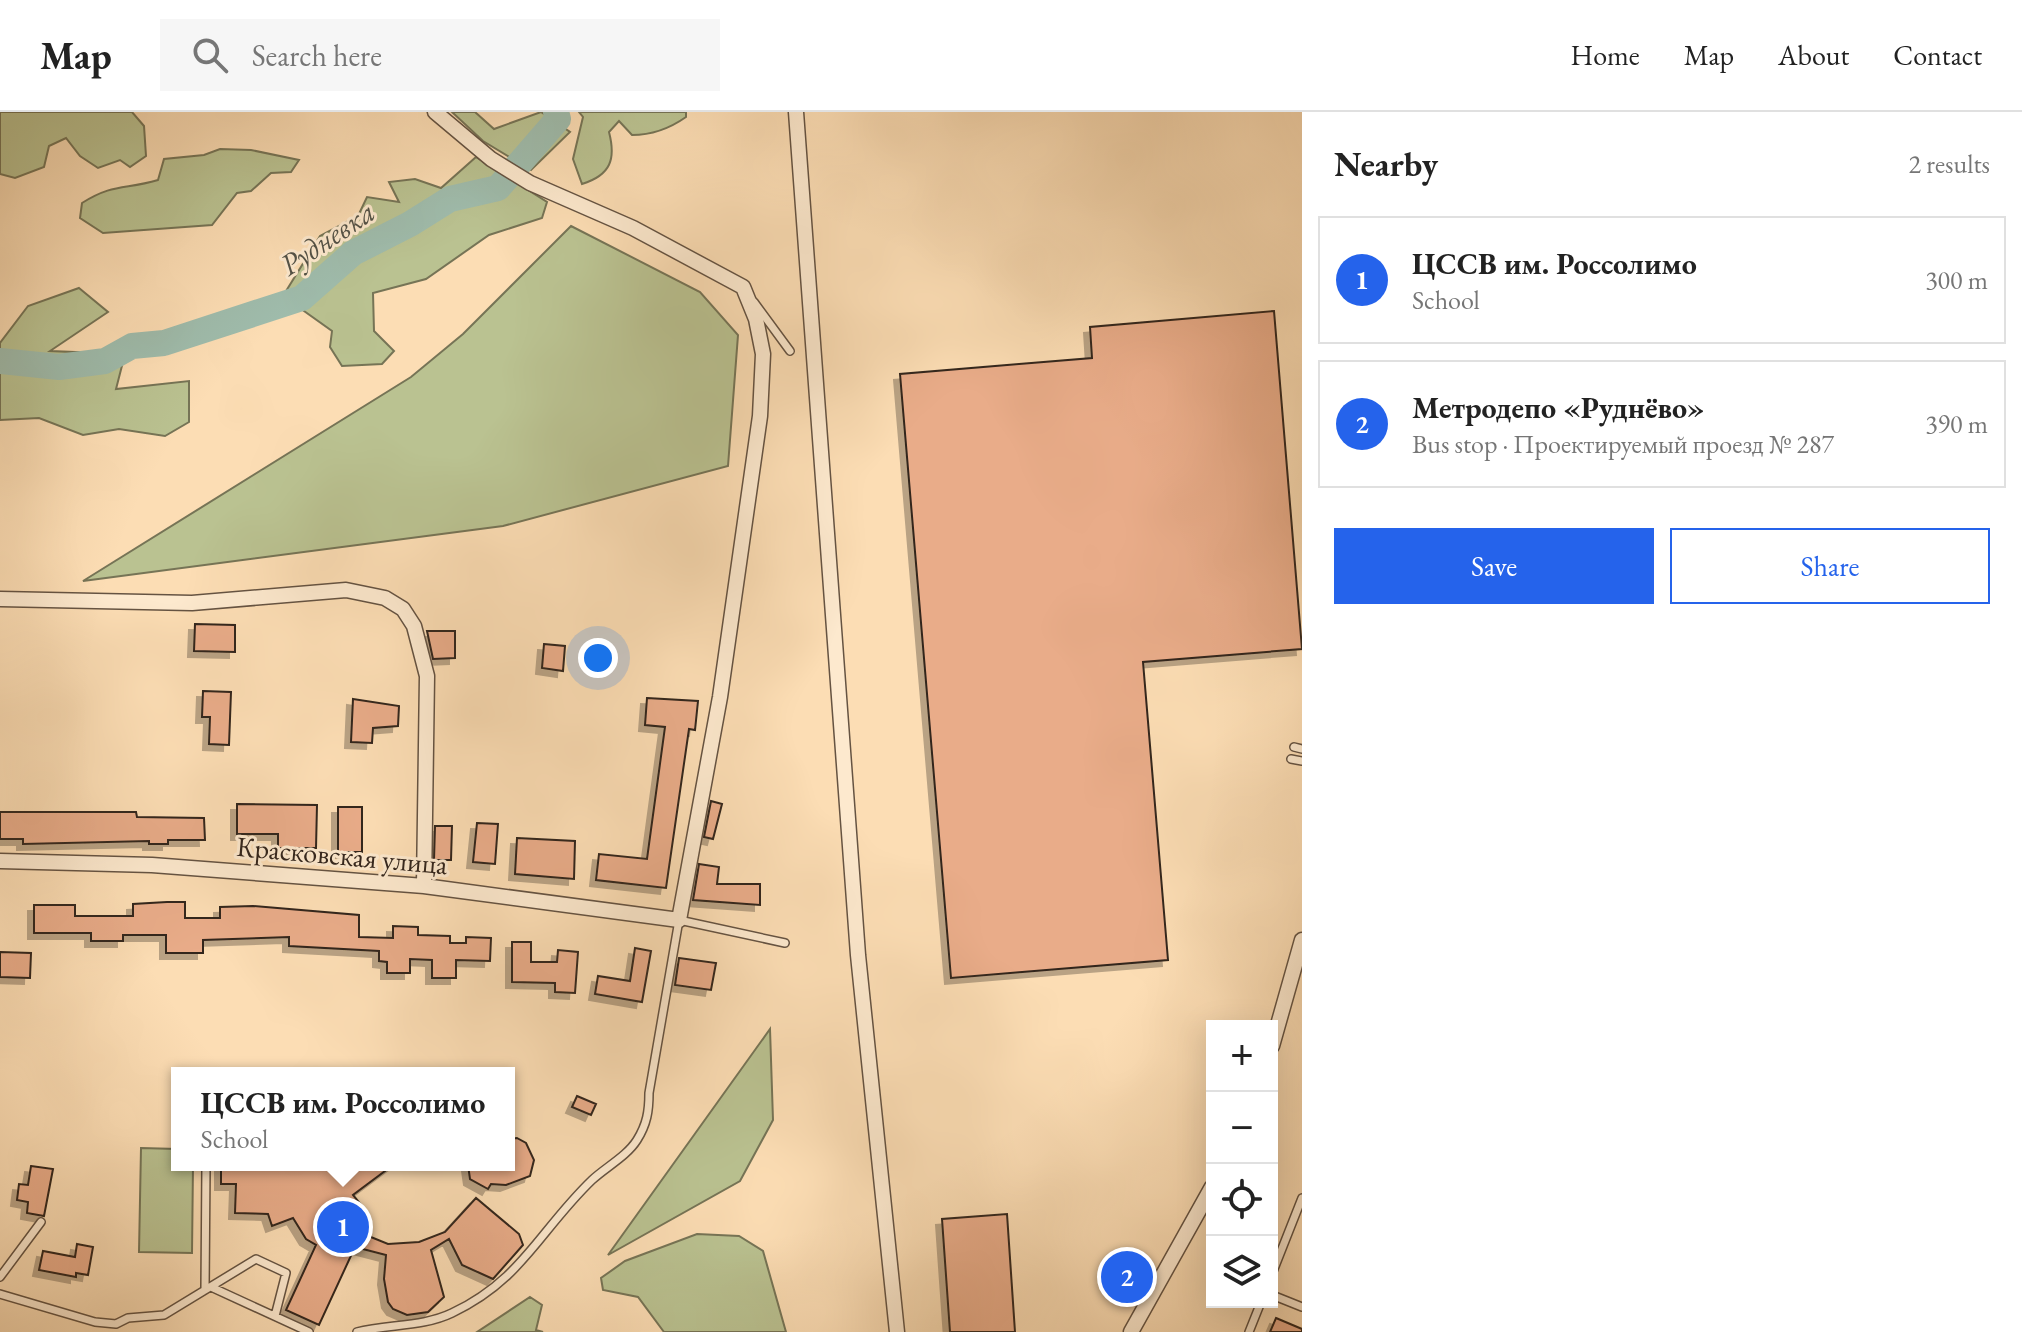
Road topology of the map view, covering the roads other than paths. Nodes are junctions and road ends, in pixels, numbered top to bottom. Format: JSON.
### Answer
{"nodes":[{"id":1,"x":435,"y":112,"type":"edge"},
{"id":2,"x":796,"y":112,"type":"edge"},
{"id":3,"x":743,"y":287,"type":"junction"},
{"id":4,"x":790,"y":351,"type":"dead end"},
{"id":5,"x":0,"y":599,"type":"edge"},
{"id":6,"x":1291,"y":759,"type":"dead end"},
{"id":7,"x":1302,"y":761,"type":"edge"},
{"id":8,"x":0,"y":861,"type":"edge"},
{"id":9,"x":424,"y":886,"type":"junction"},
{"id":10,"x":679,"y":920,"type":"junction"},
{"id":11,"x":1302,"y":940,"type":"edge"},
{"id":12,"x":785,"y":943,"type":"dead end"},
{"id":13,"x":1278,"y":1025,"type":"edge"},
{"id":14,"x":206,"y":1171,"type":"edge"},
{"id":15,"x":1206,"y":1198,"type":"edge"},
{"id":16,"x":1302,"y":1198,"type":"edge"},
{"id":17,"x":41,"y":1222,"type":"dead end"},
{"id":18,"x":1278,"y":1259,"type":"edge"},
{"id":19,"x":0,"y":1277,"type":"edge"},
{"id":20,"x":207,"y":1287,"type":"junction"},
{"id":21,"x":0,"y":1294,"type":"edge"},
{"id":22,"x":1278,"y":1297,"type":"edge"},
{"id":23,"x":1302,"y":1307,"type":"edge"},
{"id":24,"x":1259,"y":1308,"type":"edge"},
{"id":25,"x":275,"y":1316,"type":"junction"},
{"id":26,"x":95,"y":1322,"type":"junction"},
{"id":27,"x":93,"y":1332,"type":"edge"},
{"id":28,"x":309,"y":1332,"type":"edge"},
{"id":29,"x":357,"y":1332,"type":"edge"},
{"id":30,"x":897,"y":1332,"type":"edge"},
{"id":31,"x":1131,"y":1332,"type":"edge"},
{"id":32,"x":1249,"y":1332,"type":"edge"}],
"edges":[{"from":1,"to":3,"type":"street"},
{"from":2,"to":30,"type":"street"},
{"from":3,"to":4,"type":"lane"},
{"from":3,"to":10,"type":"street"},
{"from":5,"to":9,"type":"street"},
{"from":6,"to":7,"type":"lane"},
{"from":8,"to":9,"type":"street","name":"Красковская улица"},
{"from":9,"to":10,"type":"street","name":"Красковская улица"},
{"from":10,"to":12,"type":"lane"},
{"from":10,"to":29,"type":"lane"},
{"from":11,"to":13,"type":"street"},
{"from":14,"to":20,"type":"lane"},
{"from":15,"to":31,"type":"street"},
{"from":16,"to":18,"type":"lane"},
{"from":17,"to":19,"type":"lane"},
{"from":20,"to":25,"type":"lane"},
{"from":20,"to":25,"type":"lane"},
{"from":20,"to":26,"type":"lane"},
{"from":21,"to":26,"type":"lane"},
{"from":22,"to":23,"type":"lane"},
{"from":24,"to":32,"type":"lane"},
{"from":25,"to":28,"type":"lane"},
{"from":26,"to":27,"type":"lane"}]}
